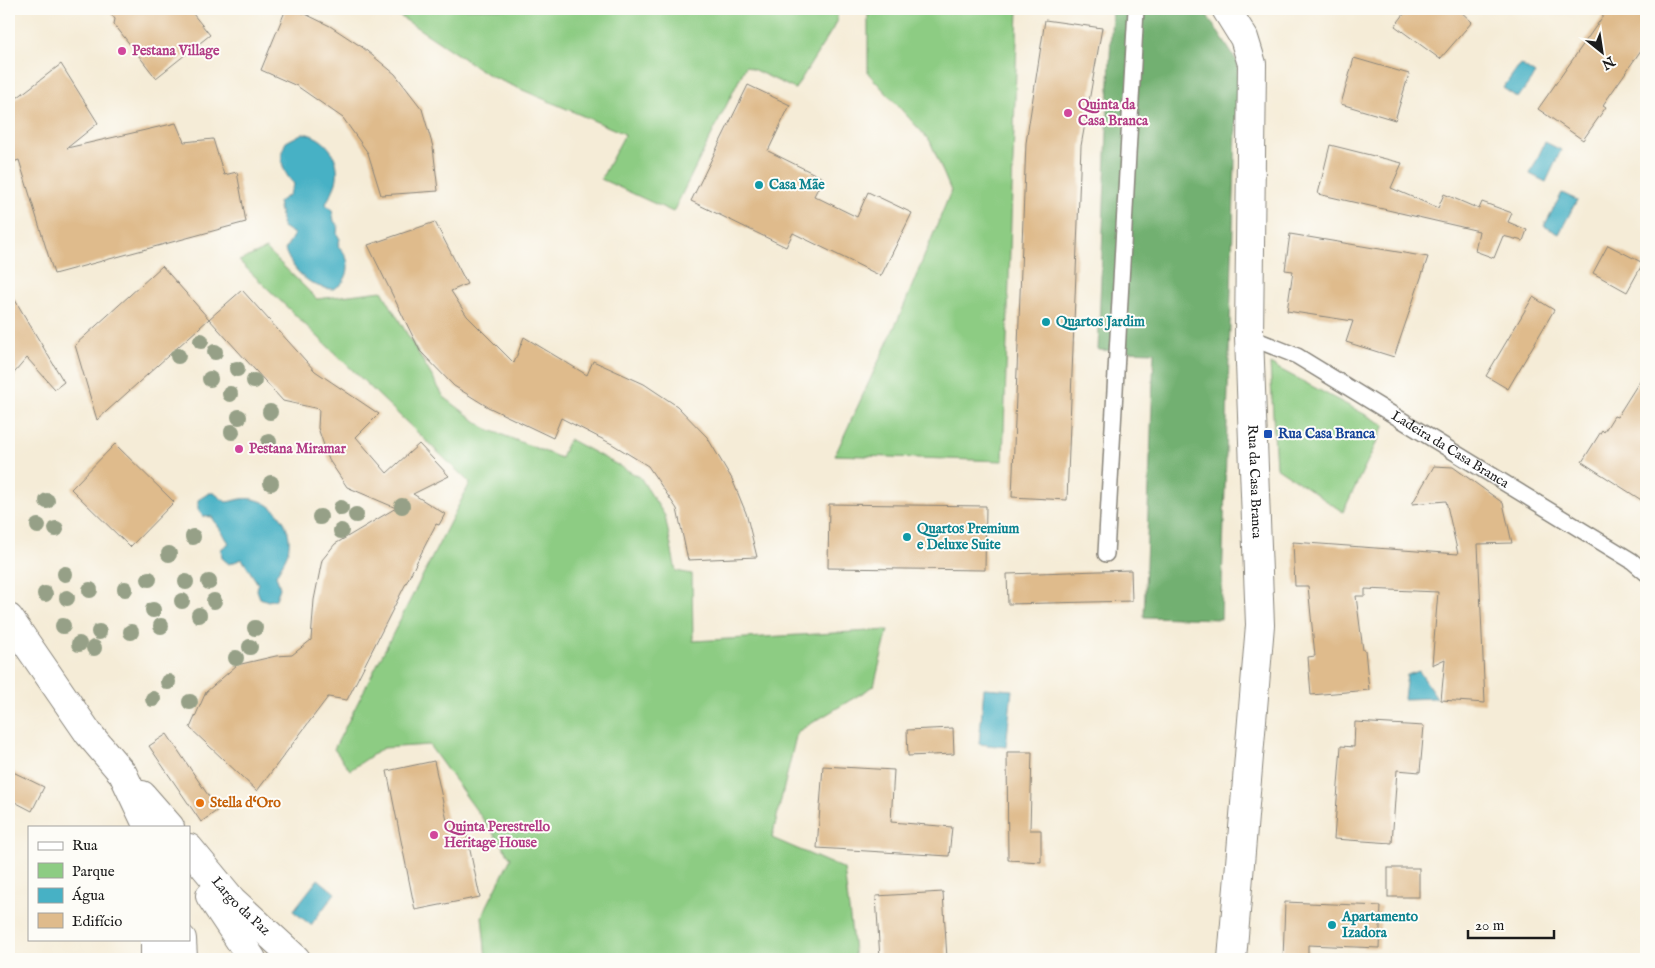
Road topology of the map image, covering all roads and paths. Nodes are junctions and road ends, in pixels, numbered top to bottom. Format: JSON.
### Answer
{"nodes":[{"id":1,"x":1136,"y":9,"type":"edge"},
{"id":2,"x":1226,"y":9,"type":"edge"},
{"id":3,"x":1249,"y":338,"type":"junction"},
{"id":4,"x":1106,"y":554,"type":"dead end"},
{"id":5,"x":1646,"y":573,"type":"edge"},
{"id":6,"x":9,"y":618,"type":"edge"},
{"id":7,"x":89,"y":734,"type":"junction"},
{"id":8,"x":123,"y":774,"type":"junction"},
{"id":9,"x":134,"y":826,"type":"edge"},
{"id":10,"x":148,"y":826,"type":"edge"},
{"id":11,"x":159,"y":826,"type":"edge"},
{"id":12,"x":169,"y":826,"type":"edge"},
{"id":13,"x":190,"y":849,"type":"edge"},
{"id":14,"x":190,"y":869,"type":"edge"},
{"id":15,"x":155,"y":940,"type":"edge"},
{"id":16,"x":182,"y":940,"type":"edge"},
{"id":17,"x":156,"y":959,"type":"edge"},
{"id":18,"x":183,"y":959,"type":"edge"},
{"id":19,"x":252,"y":959,"type":"edge"},
{"id":20,"x":296,"y":959,"type":"edge"},
{"id":21,"x":1232,"y":959,"type":"edge"}],
"edges":[{"from":1,"to":4,"type":"lane"},
{"from":2,"to":3,"type":"street","name":"Rua da Casa Branca"},
{"from":3,"to":5,"type":"lane","name":"Ladeira da Casa Branca"},
{"from":3,"to":21,"type":"street","name":"Rua da Casa Branca"},
{"from":6,"to":7,"type":"street"},
{"from":7,"to":8,"type":"street"},
{"from":7,"to":9,"type":"street"},
{"from":8,"to":10,"type":"street"},
{"from":8,"to":11,"type":"street"},
{"from":8,"to":12,"type":"street"},
{"from":13,"to":20,"type":"street","name":"Largo da Paz"},
{"from":14,"to":19,"type":"street","name":"Largo da Paz"},
{"from":15,"to":17,"type":"street"},
{"from":16,"to":18,"type":"street"}]}
